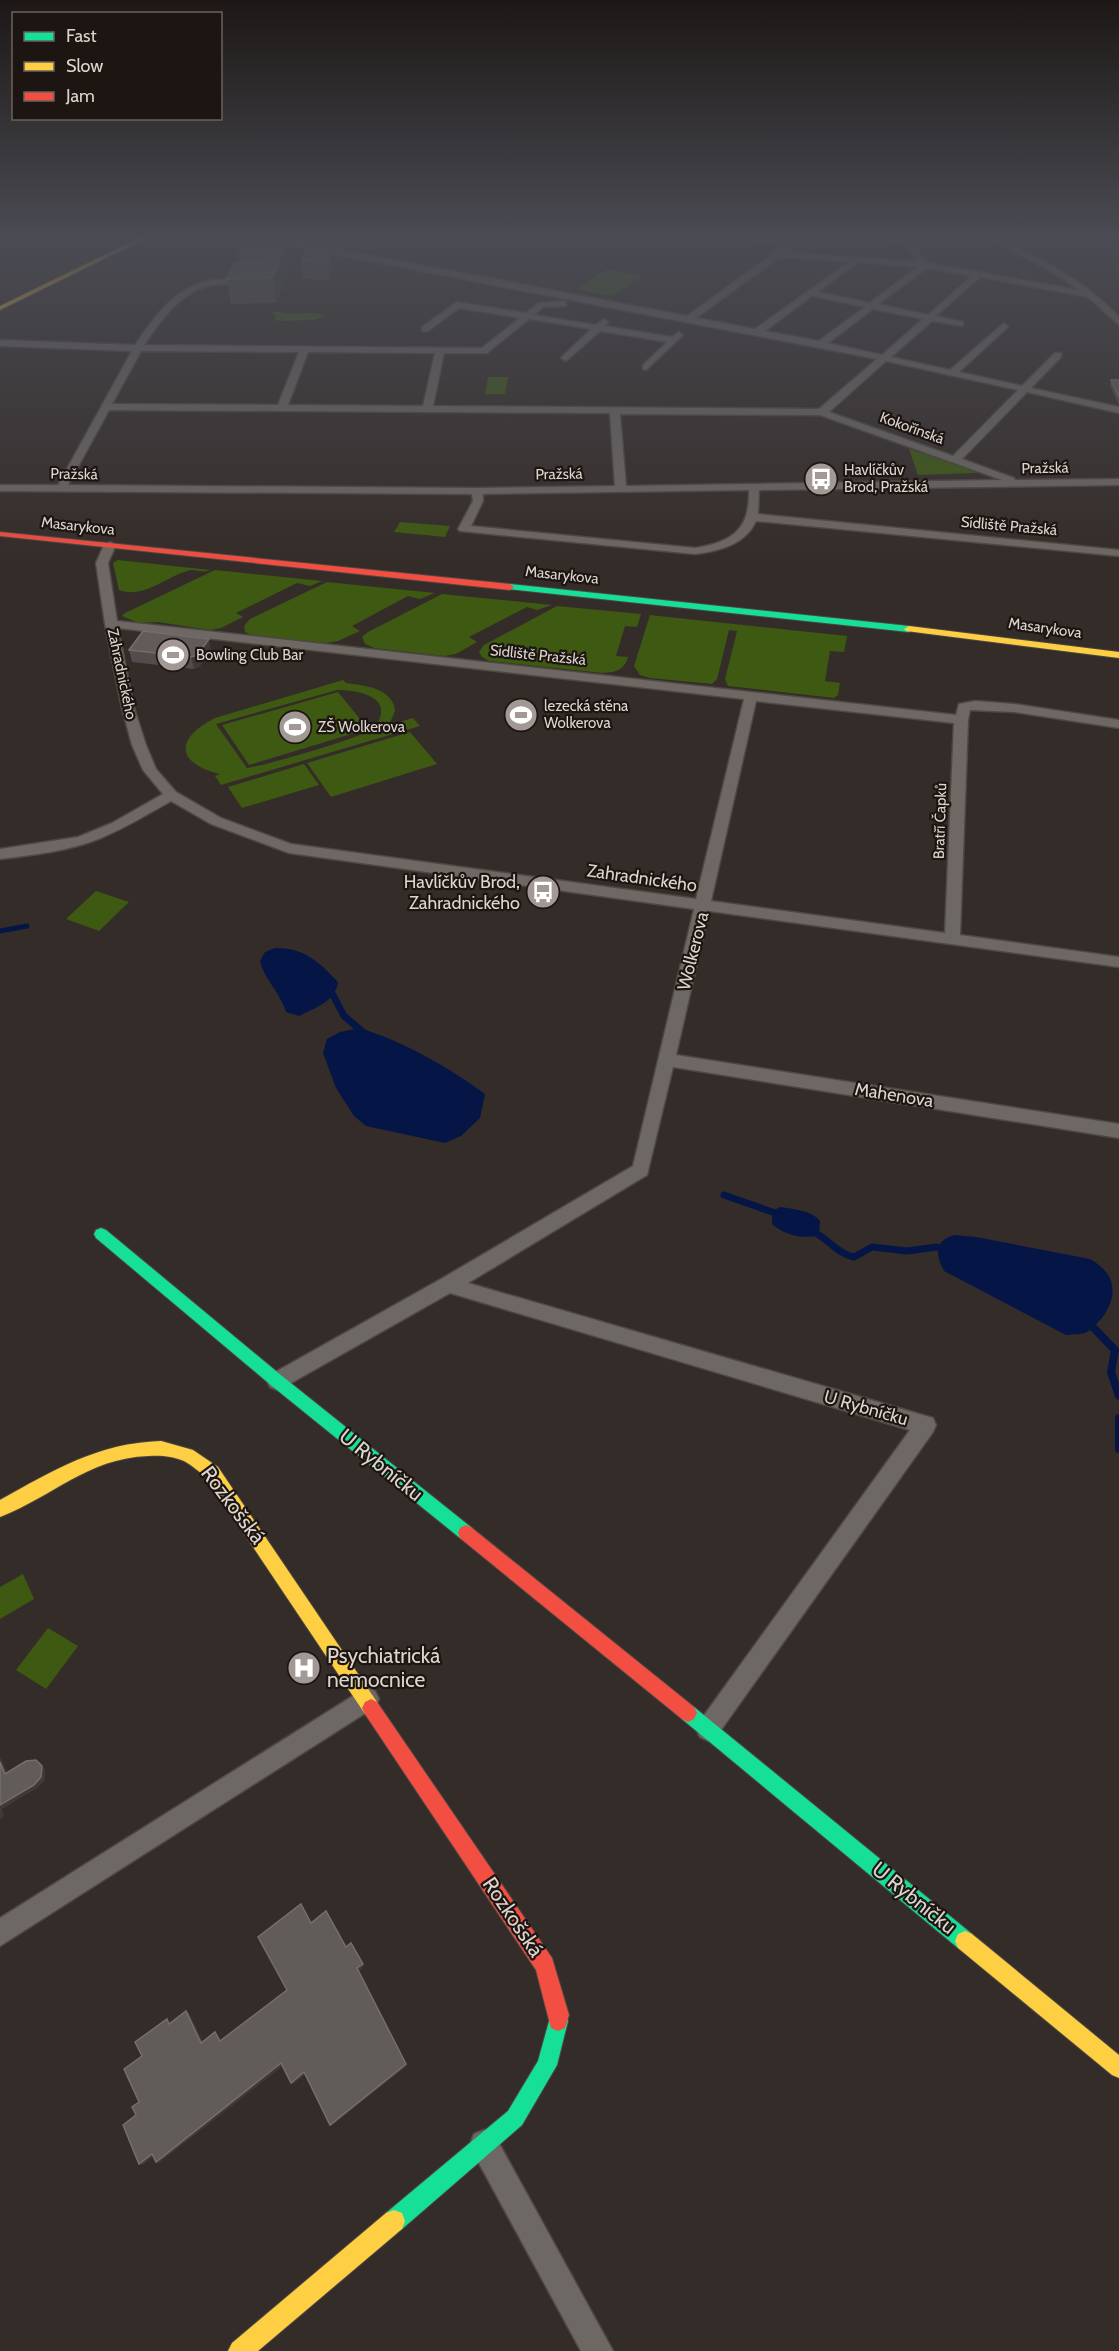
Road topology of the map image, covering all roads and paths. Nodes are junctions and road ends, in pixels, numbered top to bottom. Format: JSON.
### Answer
{"nodes":[{"id":1,"x":47,"y":345,"type":"edge"},
{"id":2,"x":140,"y":345,"type":"edge"},
{"id":3,"x":413,"y":345,"type":"edge"},
{"id":4,"x":492,"y":345,"type":"edge"},
{"id":5,"x":580,"y":345,"type":"edge"},
{"id":6,"x":668,"y":345,"type":"edge"},
{"id":7,"x":823,"y":345,"type":"edge"},
{"id":8,"x":899,"y":345,"type":"edge"},
{"id":9,"x":983,"y":345,"type":"edge"},
{"id":10,"x":138,"y":348,"type":"junction"},
{"id":11,"x":304,"y":350,"type":"junction"},
{"id":12,"x":412,"y":350,"type":"junction"},
{"id":13,"x":440,"y":351,"type":"junction"},
{"id":14,"x":1058,"y":355,"type":"dead end"},
{"id":15,"x":566,"y":358,"type":"dead end"},
{"id":16,"x":882,"y":359,"type":"junction"},
{"id":17,"x":645,"y":367,"type":"dead end"},
{"id":18,"x":951,"y":374,"type":"junction"},
{"id":19,"x":1026,"y":390,"type":"junction"},
{"id":20,"x":106,"y":407,"type":"junction"},
{"id":21,"x":281,"y":410,"type":"junction"},
{"id":22,"x":427,"y":410,"type":"junction"},
{"id":23,"x":1119,"y":410,"type":"edge"},
{"id":24,"x":615,"y":411,"type":"junction"},
{"id":25,"x":820,"y":412,"type":"junction"},
{"id":26,"x":955,"y":459,"type":"junction"},
{"id":27,"x":1119,"y":482,"type":"edge"},
{"id":28,"x":1022,"y":484,"type":"junction"},
{"id":29,"x":754,"y":487,"type":"junction"},
{"id":30,"x":0,"y":488,"type":"edge"},
{"id":31,"x":61,"y":489,"type":"junction"},
{"id":32,"x":621,"y":489,"type":"junction"},
{"id":33,"x":477,"y":491,"type":"junction"},
{"id":34,"x":753,"y":518,"type":"junction"},
{"id":35,"x":0,"y":534,"type":"edge"},
{"id":36,"x":110,"y":545,"type":"junction"},
{"id":37,"x":1119,"y":553,"type":"edge"},
{"id":38,"x":111,"y":624,"type":"junction"},
{"id":39,"x":1119,"y":655,"type":"edge"},
{"id":40,"x":751,"y":696,"type":"junction"},
{"id":41,"x":961,"y":720,"type":"junction"},
{"id":42,"x":1119,"y":724,"type":"edge"},
{"id":43,"x":171,"y":795,"type":"junction"},
{"id":44,"x":0,"y":854,"type":"edge"},
{"id":45,"x":704,"y":906,"type":"junction"},
{"id":46,"x":952,"y":940,"type":"junction"},
{"id":47,"x":1119,"y":962,"type":"edge"},
{"id":48,"x":668,"y":1060,"type":"junction"},
{"id":49,"x":1119,"y":1131,"type":"edge"},
{"id":50,"x":101,"y":1234,"type":"dead end"},
{"id":51,"x":448,"y":1286,"type":"junction"},
{"id":52,"x":277,"y":1381,"type":"junction"},
{"id":53,"x":0,"y":1509,"type":"edge"},
{"id":54,"x":368,"y":1699,"type":"junction"},
{"id":55,"x":708,"y":1729,"type":"junction"},
{"id":56,"x":0,"y":1933,"type":"edge"},
{"id":57,"x":1119,"y":2068,"type":"edge"},
{"id":58,"x":484,"y":2144,"type":"junction"},
{"id":59,"x":240,"y":2351,"type":"edge"},
{"id":60,"x":598,"y":2351,"type":"edge"}],
"edges":[{"from":1,"to":10,"type":"street"},
{"from":2,"to":10,"type":"street"},
{"from":3,"to":12,"type":"street"},
{"from":4,"to":13,"type":"street"},
{"from":5,"to":15,"type":"street"},
{"from":6,"to":17,"type":"street"},
{"from":7,"to":16,"type":"street"},
{"from":8,"to":16,"type":"street"},
{"from":9,"to":18,"type":"street"},
{"from":10,"to":11,"type":"street"},
{"from":10,"to":20,"type":"street"},
{"from":11,"to":12,"type":"street"},
{"from":11,"to":21,"type":"street"},
{"from":12,"to":13,"type":"street"},
{"from":13,"to":22,"type":"street"},
{"from":14,"to":19,"type":"street"},
{"from":16,"to":18,"type":"street"},
{"from":16,"to":25,"type":"street"},
{"from":18,"to":19,"type":"street"},
{"from":19,"to":23,"type":"street"},
{"from":19,"to":26,"type":"street"},
{"from":20,"to":21,"type":"street","name":"Kokořínská"},
{"from":20,"to":31,"type":"street"},
{"from":21,"to":22,"type":"street","name":"Kokořínská"},
{"from":22,"to":24,"type":"street","name":"Kokořínská"},
{"from":24,"to":25,"type":"street","name":"Kokořínská"},
{"from":24,"to":32,"type":"street"},
{"from":25,"to":26,"type":"street","name":"Kokořínská"},
{"from":26,"to":28,"type":"street","name":"Kokořínská"},
{"from":27,"to":28,"type":"street","name":"Pražská"},
{"from":28,"to":29,"type":"street","name":"Pražská"},
{"from":29,"to":32,"type":"street","name":"Pražská"},
{"from":29,"to":34,"type":"street"},
{"from":30,"to":31,"type":"street","name":"Pražská"},
{"from":31,"to":33,"type":"street","name":"Pražská"},
{"from":32,"to":33,"type":"street","name":"Pražská"},
{"from":33,"to":34,"type":"street"},
{"from":34,"to":37,"type":"street","name":"Sídliště Pražská"},
{"from":35,"to":36,"type":"main road","name":"Masarykova"},
{"from":36,"to":38,"type":"street","name":"Zahradnického"},
{"from":36,"to":39,"type":"main road","name":"Masarykova"},
{"from":38,"to":40,"type":"street","name":"Sídliště Pražská"},
{"from":38,"to":43,"type":"street","name":"Zahradnického"},
{"from":40,"to":41,"type":"street","name":"Sídliště Pražská"},
{"from":40,"to":45,"type":"street","name":"Wolkerova"},
{"from":41,"to":42,"type":"street","name":"Bratří Čapků"},
{"from":41,"to":46,"type":"street","name":"Bratří Čapků"},
{"from":43,"to":44,"type":"street"},
{"from":43,"to":45,"type":"street","name":"Zahradnického"},
{"from":45,"to":46,"type":"street","name":"Zahradnického"},
{"from":45,"to":48,"type":"street","name":"Wolkerova"},
{"from":46,"to":47,"type":"street","name":"Zahradnického"},
{"from":48,"to":49,"type":"street","name":"Mahenova"},
{"from":48,"to":51,"type":"street","name":"Wolkerova"},
{"from":50,"to":52,"type":"main road","name":"U Rybníčku"},
{"from":51,"to":52,"type":"street"},
{"from":51,"to":55,"type":"street","name":"U Rybníčku"},
{"from":52,"to":55,"type":"main road","name":"U Rybníčku"},
{"from":53,"to":54,"type":"main road","name":"Rozkošská"},
{"from":54,"to":56,"type":"street"},
{"from":54,"to":58,"type":"main road","name":"Rozkošská"},
{"from":55,"to":57,"type":"main road","name":"U Rybníčku"},
{"from":58,"to":59,"type":"main road","name":"Rozkošská"},
{"from":58,"to":60,"type":"street"}]}
